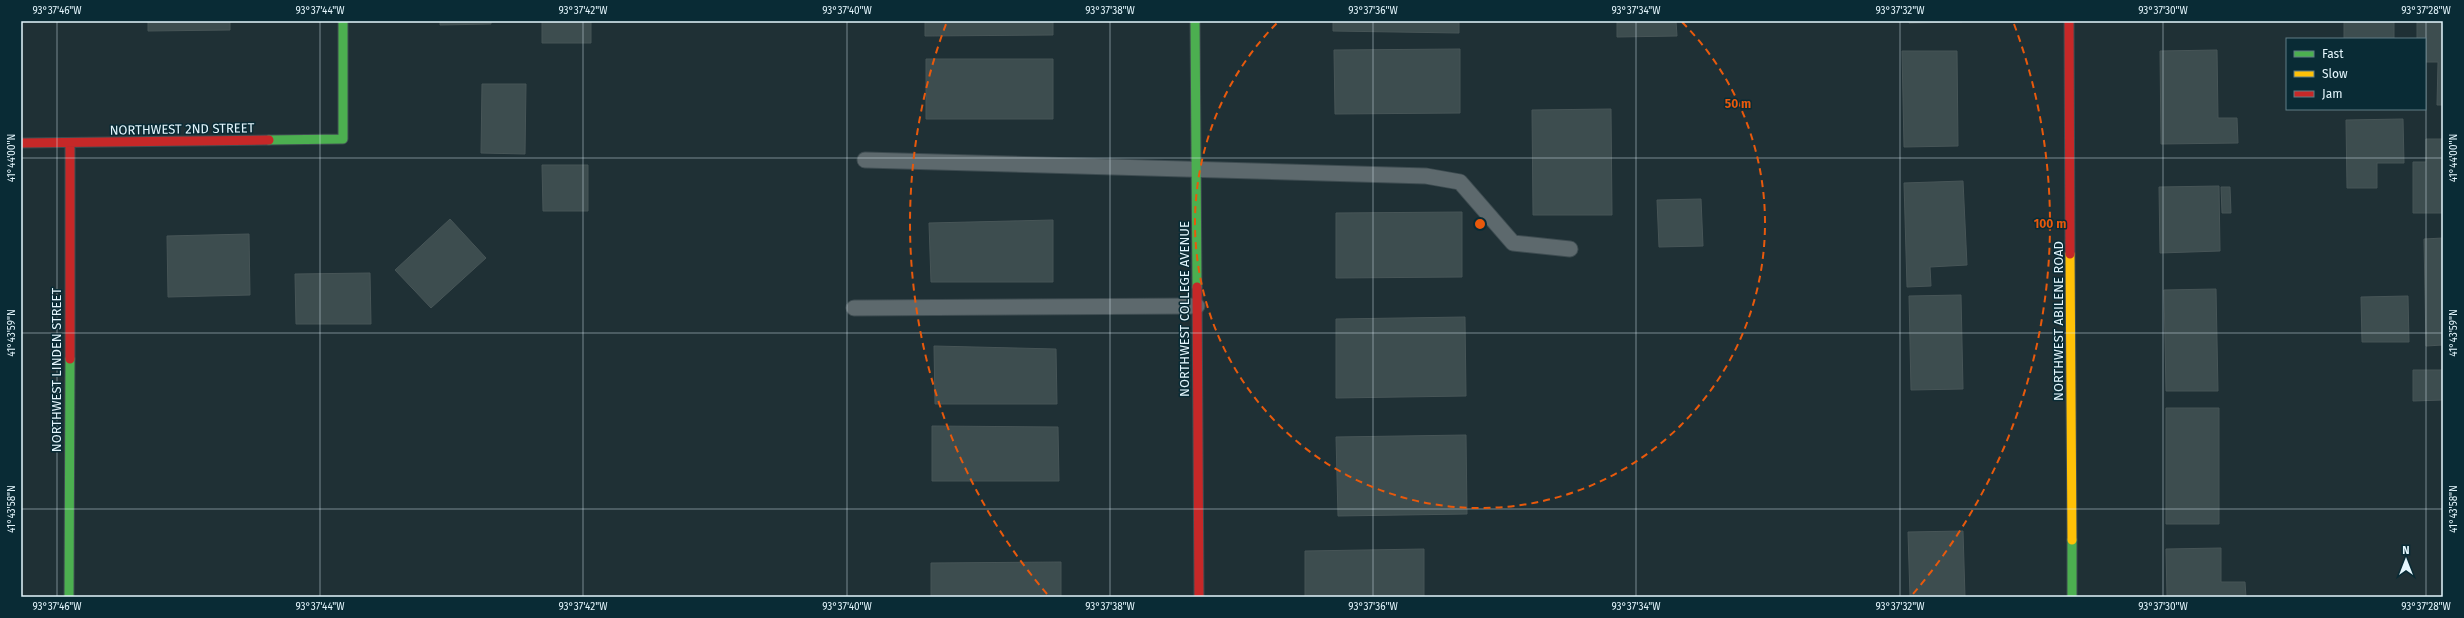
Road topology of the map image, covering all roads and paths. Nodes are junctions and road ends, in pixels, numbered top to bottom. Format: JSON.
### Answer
{"nodes":[{"id":1,"x":343,"y":21,"type":"edge"},
{"id":2,"x":1195,"y":21,"type":"edge"},
{"id":3,"x":2069,"y":21,"type":"edge"},
{"id":4,"x":21,"y":143,"type":"edge"},
{"id":5,"x":70,"y":143,"type":"junction"},
{"id":6,"x":866,"y":160,"type":"dead end"},
{"id":7,"x":1196,"y":168,"type":"junction"},
{"id":8,"x":1570,"y":250,"type":"dead end"},
{"id":9,"x":1197,"y":306,"type":"junction"},
{"id":10,"x":854,"y":308,"type":"dead end"},
{"id":11,"x":69,"y":597,"type":"edge"},
{"id":12,"x":1199,"y":597,"type":"edge"},
{"id":13,"x":2072,"y":597,"type":"edge"}],
"edges":[{"from":1,"to":5,"type":"street","name":"NORTHWEST 2ND STREET"},
{"from":2,"to":7,"type":"street","name":"NORTHWEST COLLEGE AVENUE"},
{"from":3,"to":13,"type":"street","name":"NORTHWEST ABILENE ROAD"},
{"from":4,"to":5,"type":"street","name":"NORTHWEST 2ND STREET"},
{"from":5,"to":11,"type":"street","name":"NORTHWEST LINDEN STREET"},
{"from":6,"to":7,"type":"lane"},
{"from":7,"to":8,"type":"lane"},
{"from":7,"to":9,"type":"street","name":"NORTHWEST COLLEGE AVENUE"},
{"from":9,"to":10,"type":"lane"},
{"from":9,"to":12,"type":"street","name":"NORTHWEST COLLEGE AVENUE"}]}
